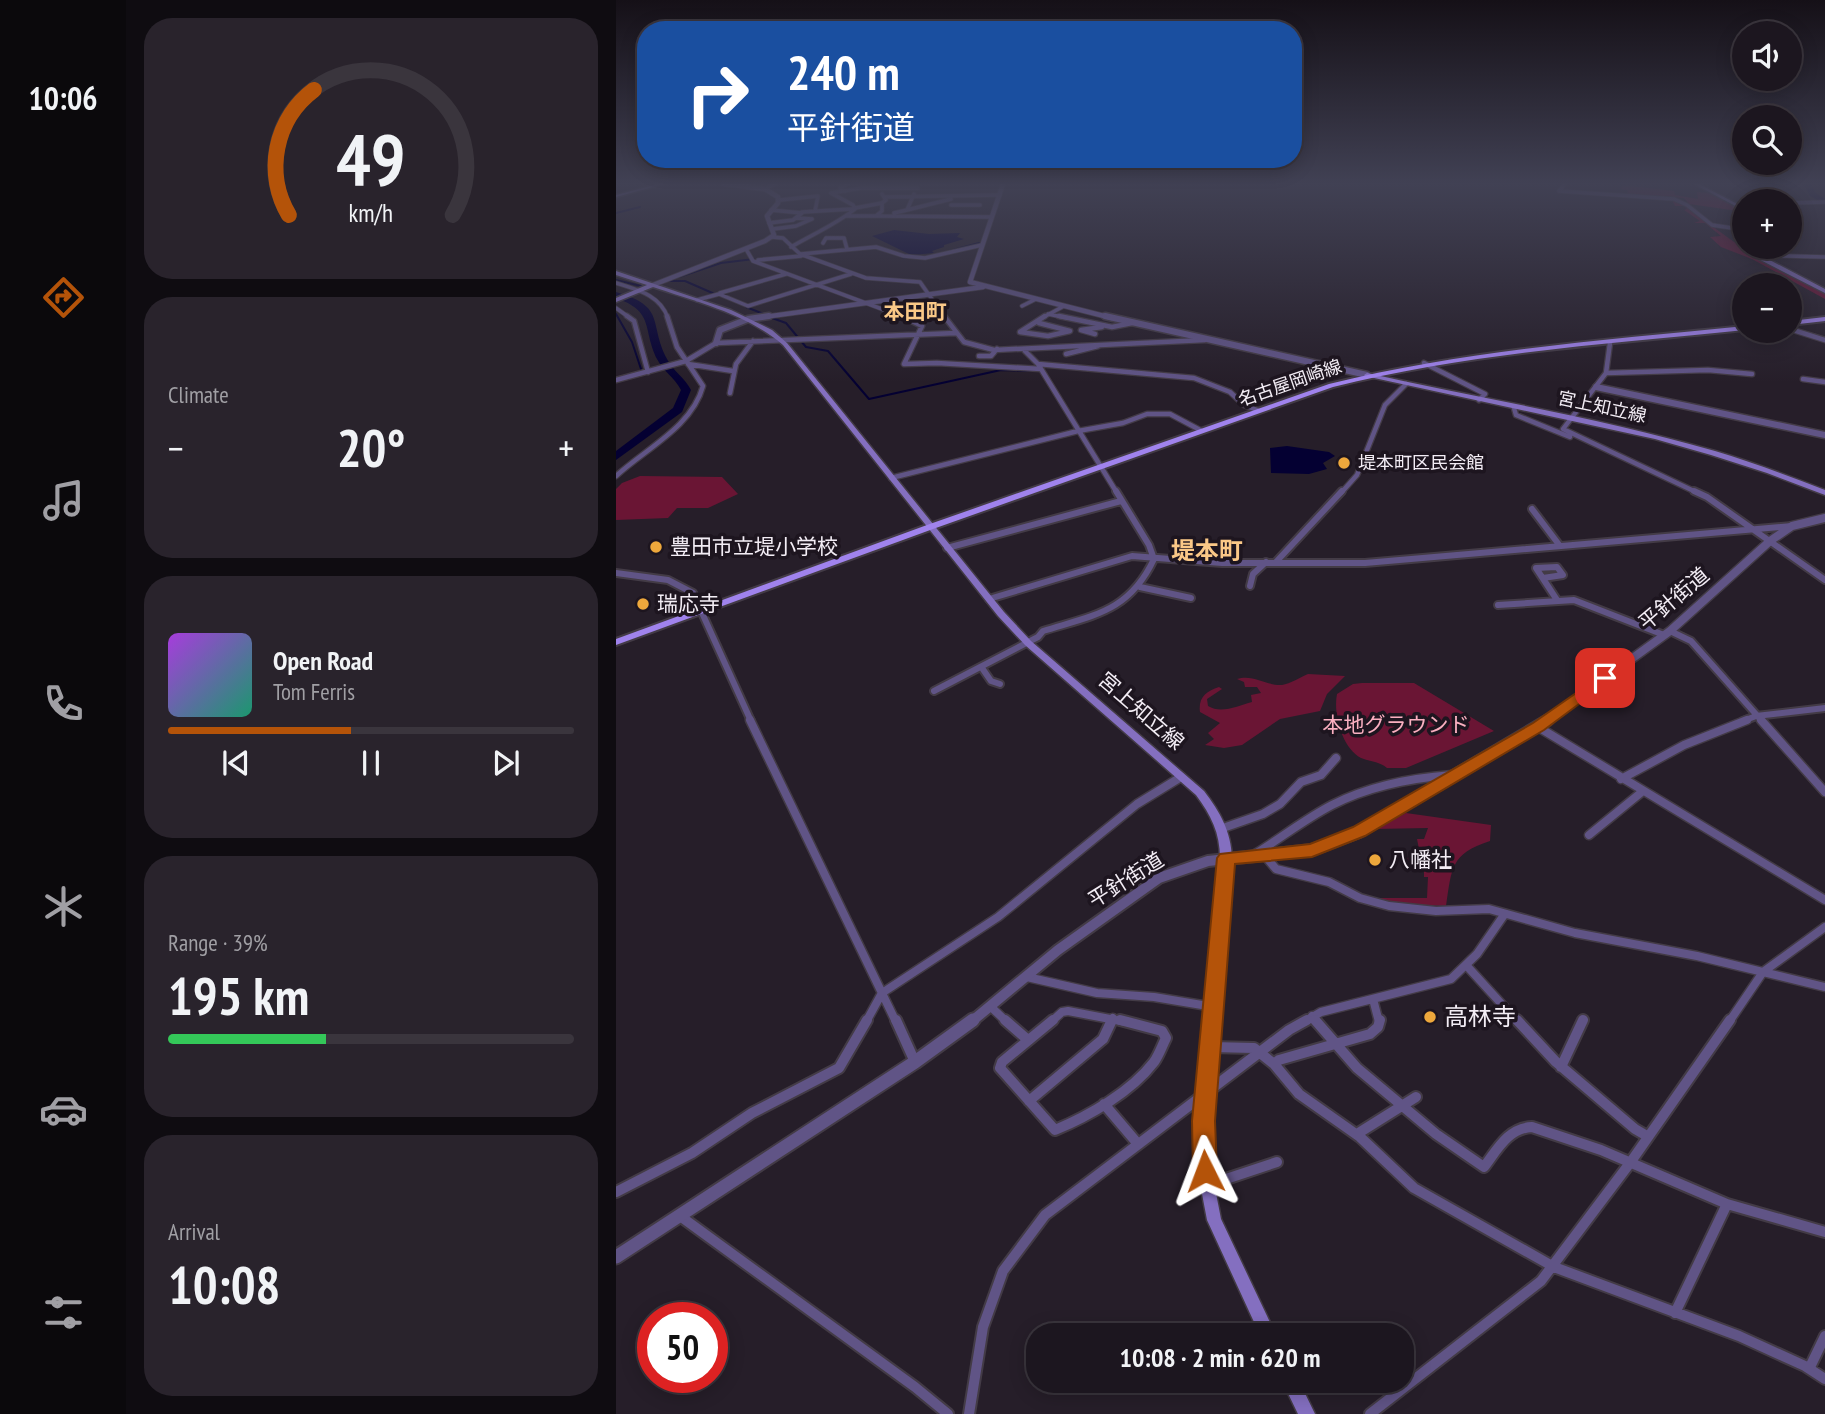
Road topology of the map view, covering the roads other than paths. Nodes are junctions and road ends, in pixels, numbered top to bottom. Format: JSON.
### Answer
{"nodes":[{"id":1,"x":743,"y":250,"type":"edge"},
{"id":2,"x":747,"y":250,"type":"edge"},
{"id":3,"x":795,"y":250,"type":"edge"},
{"id":4,"x":840,"y":250,"type":"edge"},
{"id":5,"x":886,"y":250,"type":"edge"},
{"id":6,"x":960,"y":250,"type":"edge"},
{"id":7,"x":980,"y":250,"type":"edge"},
{"id":8,"x":802,"y":255,"type":"junction"},
{"id":9,"x":1802,"y":256,"type":"edge"},
{"id":10,"x":1825,"y":257,"type":"edge"},
{"id":11,"x":1762,"y":259,"type":"edge"},
{"id":12,"x":753,"y":260,"type":"junction"},
{"id":13,"x":616,"y":273,"type":"edge"},
{"id":14,"x":787,"y":274,"type":"junction"},
{"id":15,"x":852,"y":274,"type":"junction"},
{"id":16,"x":616,"y":284,"type":"edge"},
{"id":17,"x":653,"y":285,"type":"junction"},
{"id":18,"x":816,"y":285,"type":"junction"},
{"id":19,"x":988,"y":287,"type":"junction"},
{"id":20,"x":639,"y":291,"type":"junction"},
{"id":21,"x":1825,"y":292,"type":"edge"},
{"id":22,"x":719,"y":294,"type":"junction"},
{"id":23,"x":932,"y":294,"type":"junction"},
{"id":24,"x":1036,"y":299,"type":"junction"},
{"id":25,"x":616,"y":300,"type":"edge"},
{"id":26,"x":697,"y":300,"type":"junction"},
{"id":27,"x":865,"y":303,"type":"junction"},
{"id":28,"x":1022,"y":306,"type":"dead end"},
{"id":29,"x":1064,"y":306,"type":"junction"},
{"id":30,"x":616,"y":308,"type":"edge"},
{"id":31,"x":942,"y":308,"type":"junction"},
{"id":32,"x":1048,"y":314,"type":"junction"},
{"id":33,"x":901,"y":316,"type":"junction"},
{"id":34,"x":748,"y":319,"type":"junction"},
{"id":35,"x":1825,"y":319,"type":"edge"},
{"id":36,"x":1802,"y":322,"type":"edge"},
{"id":37,"x":1039,"y":323,"type":"junction"},
{"id":38,"x":1132,"y":323,"type":"junction"},
{"id":39,"x":1107,"y":326,"type":"junction"},
{"id":40,"x":1732,"y":329,"type":"edge"},
{"id":41,"x":956,"y":333,"type":"junction"},
{"id":42,"x":1802,"y":333,"type":"edge"},
{"id":43,"x":1095,"y":334,"type":"dead end"},
{"id":44,"x":918,"y":335,"type":"junction"},
{"id":45,"x":779,"y":340,"type":"junction"},
{"id":46,"x":1205,"y":340,"type":"junction"},
{"id":47,"x":1825,"y":340,"type":"edge"},
{"id":48,"x":753,"y":341,"type":"junction"},
{"id":49,"x":716,"y":343,"type":"junction"},
{"id":50,"x":1101,"y":343,"type":"junction"},
{"id":51,"x":1610,"y":343,"type":"junction"},
{"id":52,"x":998,"y":349,"type":"junction"},
{"id":53,"x":1025,"y":351,"type":"junction"},
{"id":54,"x":1074,"y":353,"type":"junction"},
{"id":55,"x":1066,"y":354,"type":"dead end"},
{"id":56,"x":1001,"y":355,"type":"dead end"},
{"id":57,"x":979,"y":356,"type":"dead end"},
{"id":58,"x":1080,"y":359,"type":"dead end"},
{"id":59,"x":685,"y":362,"type":"junction"},
{"id":60,"x":1424,"y":363,"type":"junction"},
{"id":61,"x":1040,"y":366,"type":"junction"},
{"id":62,"x":650,"y":371,"type":"junction"},
{"id":63,"x":733,"y":371,"type":"junction"},
{"id":64,"x":1606,"y":373,"type":"junction"},
{"id":65,"x":1752,"y":374,"type":"dead end"},
{"id":66,"x":1367,"y":375,"type":"junction"},
{"id":67,"x":1803,"y":379,"type":"dead end"},
{"id":68,"x":616,"y":380,"type":"edge"},
{"id":69,"x":1825,"y":382,"type":"edge"},
{"id":70,"x":1406,"y":384,"type":"junction"},
{"id":71,"x":1596,"y":387,"type":"junction"},
{"id":72,"x":730,"y":393,"type":"dead end"},
{"id":73,"x":1479,"y":400,"type":"junction"},
{"id":74,"x":1514,"y":408,"type":"junction"},
{"id":75,"x":1257,"y":410,"type":"junction"},
{"id":76,"x":1570,"y":419,"type":"junction"},
{"id":77,"x":1200,"y":430,"type":"junction"},
{"id":78,"x":1078,"y":431,"type":"junction"},
{"id":79,"x":1825,"y":435,"type":"edge"},
{"id":80,"x":1100,"y":466,"type":"junction"},
{"id":81,"x":616,"y":475,"type":"edge"},
{"id":82,"x":891,"y":478,"type":"junction"},
{"id":83,"x":1825,"y":493,"type":"edge"},
{"id":84,"x":1121,"y":501,"type":"junction"},
{"id":85,"x":1532,"y":509,"type":"dead end"},
{"id":86,"x":1821,"y":519,"type":"edge"},
{"id":87,"x":1792,"y":526,"type":"junction"},
{"id":88,"x":1825,"y":526,"type":"edge"},
{"id":89,"x":930,"y":527,"type":"junction"},
{"id":90,"x":1750,"y":528,"type":"junction"},
{"id":91,"x":1770,"y":541,"type":"junction"},
{"id":92,"x":1560,"y":546,"type":"junction"},
{"id":93,"x":947,"y":548,"type":"junction"},
{"id":94,"x":1154,"y":556,"type":"junction"},
{"id":95,"x":1266,"y":562,"type":"junction"},
{"id":96,"x":1276,"y":562,"type":"junction"},
{"id":97,"x":616,"y":573,"type":"edge"},
{"id":98,"x":1543,"y":578,"type":"dead end"},
{"id":99,"x":1825,"y":580,"type":"edge"},
{"id":100,"x":1250,"y":586,"type":"dead end"},
{"id":101,"x":1140,"y":587,"type":"junction"},
{"id":102,"x":989,"y":598,"type":"junction"},
{"id":103,"x":1191,"y":598,"type":"dead end"},
{"id":104,"x":1557,"y":600,"type":"junction"},
{"id":105,"x":1498,"y":605,"type":"dead end"},
{"id":106,"x":701,"y":610,"type":"junction"},
{"id":107,"x":1667,"y":633,"type":"junction"},
{"id":108,"x":616,"y":640,"type":"edge"},
{"id":109,"x":1028,"y":643,"type":"junction"},
{"id":110,"x":982,"y":668,"type":"junction"},
{"id":111,"x":1000,"y":684,"type":"dead end"},
{"id":112,"x":934,"y":691,"type":"dead end"},
{"id":113,"x":1825,"y":708,"type":"edge"},
{"id":114,"x":1756,"y":716,"type":"junction"},
{"id":115,"x":1538,"y":727,"type":"junction"},
{"id":116,"x":1336,"y":758,"type":"dead end"},
{"id":117,"x":1459,"y":774,"type":"junction"},
{"id":118,"x":1181,"y":777,"type":"junction"},
{"id":119,"x":1621,"y":779,"type":"junction"},
{"id":120,"x":1643,"y":791,"type":"junction"},
{"id":121,"x":1825,"y":792,"type":"edge"},
{"id":122,"x":1223,"y":828,"type":"junction"},
{"id":123,"x":1589,"y":835,"type":"dead end"},
{"id":124,"x":1266,"y":856,"type":"junction"},
{"id":125,"x":1249,"y":857,"type":"junction"},
{"id":126,"x":1226,"y":858,"type":"junction"},
{"id":127,"x":1825,"y":900,"type":"edge"},
{"id":128,"x":1504,"y":915,"type":"junction"},
{"id":129,"x":1825,"y":927,"type":"edge"},
{"id":130,"x":1466,"y":965,"type":"junction"},
{"id":131,"x":1763,"y":972,"type":"junction"},
{"id":132,"x":1027,"y":977,"type":"junction"},
{"id":133,"x":1825,"y":987,"type":"edge"},
{"id":134,"x":882,"y":993,"type":"junction"},
{"id":135,"x":1373,"y":999,"type":"junction"},
{"id":136,"x":991,"y":1007,"type":"junction"},
{"id":137,"x":1215,"y":1007,"type":"junction"},
{"id":138,"x":1312,"y":1016,"type":"junction"},
{"id":139,"x":1113,"y":1018,"type":"junction"},
{"id":140,"x":1583,"y":1020,"type":"dead end"},
{"id":141,"x":1028,"y":1040,"type":"junction"},
{"id":142,"x":1336,"y":1044,"type":"junction"},
{"id":143,"x":1210,"y":1047,"type":"junction"},
{"id":144,"x":1260,"y":1051,"type":"junction"},
{"id":145,"x":915,"y":1062,"type":"junction"},
{"id":146,"x":1274,"y":1064,"type":"junction"},
{"id":147,"x":1561,"y":1067,"type":"junction"},
{"id":148,"x":1206,"y":1092,"type":"junction"},
{"id":149,"x":1416,"y":1097,"type":"dead end"},
{"id":150,"x":1029,"y":1101,"type":"junction"},
{"id":151,"x":1104,"y":1104,"type":"junction"},
{"id":152,"x":1402,"y":1105,"type":"junction"},
{"id":153,"x":1357,"y":1134,"type":"junction"},
{"id":154,"x":1647,"y":1136,"type":"junction"},
{"id":155,"x":1138,"y":1144,"type":"junction"},
{"id":156,"x":1276,"y":1162,"type":"dead end"},
{"id":157,"x":1630,"y":1163,"type":"junction"},
{"id":158,"x":1207,"y":1185,"type":"junction"},
{"id":159,"x":616,"y":1192,"type":"edge"},
{"id":160,"x":1727,"y":1204,"type":"junction"},
{"id":161,"x":680,"y":1216,"type":"junction"},
{"id":162,"x":1825,"y":1233,"type":"edge"},
{"id":163,"x":616,"y":1257,"type":"edge"},
{"id":164,"x":1554,"y":1267,"type":"junction"},
{"id":165,"x":1675,"y":1313,"type":"junction"},
{"id":166,"x":1262,"y":1323,"type":"edge"},
{"id":167,"x":1825,"y":1336,"type":"edge"},
{"id":168,"x":1810,"y":1367,"type":"junction"},
{"id":169,"x":1825,"y":1379,"type":"edge"},
{"id":170,"x":1296,"y":1393,"type":"edge"},
{"id":171,"x":948,"y":1414,"type":"edge"},
{"id":172,"x":969,"y":1414,"type":"edge"},
{"id":173,"x":1307,"y":1414,"type":"edge"},
{"id":174,"x":1370,"y":1414,"type":"edge"}],
"edges":[{"from":1,"to":17,"type":"street"},
{"from":2,"to":12,"type":"street"},
{"from":3,"to":8,"type":"street"},
{"from":4,"to":8,"type":"street"},
{"from":5,"to":6,"type":"street"},
{"from":7,"to":19,"type":"street"},
{"from":8,"to":12,"type":"street"},
{"from":8,"to":15,"type":"street"},
{"from":9,"to":10,"type":"street"},
{"from":11,"to":21,"type":"main road"},
{"from":12,"to":14,"type":"street"},
{"from":13,"to":17,"type":"main road","name":"宮上知立線"},
{"from":14,"to":18,"type":"street"},
{"from":14,"to":22,"type":"street"},
{"from":15,"to":18,"type":"street"},
{"from":15,"to":23,"type":"street"},
{"from":16,"to":20,"type":"street"},
{"from":17,"to":20,"type":"main road"},
{"from":17,"to":26,"type":"main road","name":"宮上知立線"},
{"from":18,"to":22,"type":"street"},
{"from":18,"to":27,"type":"street"},
{"from":19,"to":23,"type":"street"},
{"from":19,"to":24,"type":"street"},
{"from":20,"to":25,"type":"main road"},
{"from":20,"to":59,"type":"street"},
{"from":22,"to":26,"type":"street"},
{"from":23,"to":27,"type":"street"},
{"from":23,"to":31,"type":"street"},
{"from":24,"to":28,"type":"street"},
{"from":24,"to":29,"type":"street"},
{"from":26,"to":34,"type":"main road","name":"宮上知立線"},
{"from":27,"to":33,"type":"street"},
{"from":27,"to":34,"type":"street"},
{"from":29,"to":32,"type":"street"},
{"from":29,"to":38,"type":"street"},
{"from":30,"to":62,"type":"street"},
{"from":31,"to":33,"type":"street"},
{"from":31,"to":41,"type":"street"},
{"from":32,"to":37,"type":"street"},
{"from":32,"to":39,"type":"street"},
{"from":33,"to":44,"type":"street"},
{"from":34,"to":45,"type":"main road","name":"宮上知立線"},
{"from":34,"to":49,"type":"street"},
{"from":35,"to":36,"type":"main road"},
{"from":37,"to":37,"type":"street"},
{"from":38,"to":39,"type":"street"},
{"from":38,"to":46,"type":"street"},
{"from":39,"to":43,"type":"street"},
{"from":40,"to":51,"type":"main road","name":"名古屋岡崎線"},
{"from":41,"to":44,"type":"street"},
{"from":41,"to":52,"type":"street"},
{"from":42,"to":47,"type":"street"},
{"from":44,"to":45,"type":"street"},
{"from":44,"to":61,"type":"street"},
{"from":45,"to":48,"type":"street"},
{"from":45,"to":82,"type":"main road","name":"宮上知立線"},
{"from":46,"to":50,"type":"street"},
{"from":46,"to":66,"type":"street"},
{"from":48,"to":49,"type":"street"},
{"from":48,"to":63,"type":"street"},
{"from":49,"to":59,"type":"street"},
{"from":50,"to":53,"type":"street"},
{"from":50,"to":54,"type":"street"},
{"from":51,"to":60,"type":"main road","name":"名古屋岡崎線"},
{"from":51,"to":64,"type":"street"},
{"from":52,"to":53,"type":"street"},
{"from":52,"to":56,"type":"street"},
{"from":52,"to":57,"type":"street"},
{"from":53,"to":61,"type":"street"},
{"from":54,"to":55,"type":"street"},
{"from":54,"to":58,"type":"street"},
{"from":59,"to":62,"type":"street"},
{"from":59,"to":63,"type":"street"},
{"from":59,"to":81,"type":"street"},
{"from":60,"to":66,"type":"main road","name":"名古屋岡崎線"},
{"from":60,"to":73,"type":"street"},
{"from":61,"to":75,"type":"street"},
{"from":61,"to":78,"type":"street"},
{"from":62,"to":68,"type":"street"},
{"from":63,"to":72,"type":"street"},
{"from":64,"to":65,"type":"street"},
{"from":64,"to":71,"type":"street"},
{"from":66,"to":70,"type":"main road","name":"宮上知立線"},
{"from":66,"to":75,"type":"main road","name":"名古屋岡崎線"},
{"from":67,"to":69,"type":"street"},
{"from":70,"to":73,"type":"main road","name":"宮上知立線"},
{"from":70,"to":96,"type":"street"},
{"from":71,"to":76,"type":"street"},
{"from":71,"to":79,"type":"street"},
{"from":73,"to":74,"type":"main road","name":"宮上知立線"},
{"from":74,"to":76,"type":"main road","name":"宮上知立線"},
{"from":74,"to":90,"type":"street"},
{"from":75,"to":77,"type":"main road","name":"名古屋岡崎線"},
{"from":76,"to":83,"type":"main road","name":"宮上知立線"},
{"from":76,"to":90,"type":"street"},
{"from":77,"to":78,"type":"street"},
{"from":77,"to":80,"type":"main road","name":"名古屋岡崎線"},
{"from":78,"to":80,"type":"street"},
{"from":78,"to":82,"type":"street"},
{"from":80,"to":84,"type":"street"},
{"from":80,"to":89,"type":"main road","name":"名古屋岡崎線"},
{"from":82,"to":89,"type":"main road","name":"宮上知立線"},
{"from":84,"to":93,"type":"street"},
{"from":84,"to":94,"type":"street"},
{"from":85,"to":92,"type":"street"},
{"from":86,"to":87,"type":"street","name":"平針街道"},
{"from":86,"to":88,"type":"street"},
{"from":87,"to":90,"type":"street"},
{"from":87,"to":91,"type":"street","name":"平針街道"},
{"from":89,"to":93,"type":"main road","name":"宮上知立線"},
{"from":89,"to":106,"type":"main road","name":"名古屋岡崎線"},
{"from":90,"to":91,"type":"street"},
{"from":90,"to":92,"type":"street"},
{"from":91,"to":99,"type":"street"},
{"from":91,"to":107,"type":"street","name":"平針街道"},
{"from":92,"to":96,"type":"street"},
{"from":93,"to":102,"type":"main road","name":"宮上知立線"},
{"from":94,"to":95,"type":"street"},
{"from":94,"to":101,"type":"street"},
{"from":94,"to":102,"type":"street"},
{"from":95,"to":96,"type":"street"},
{"from":95,"to":100,"type":"street"},
{"from":97,"to":106,"type":"street"},
{"from":98,"to":104,"type":"street"},
{"from":101,"to":103,"type":"street"},
{"from":101,"to":109,"type":"street"},
{"from":102,"to":109,"type":"main road","name":"宮上知立線"},
{"from":104,"to":105,"type":"street"},
{"from":104,"to":107,"type":"street"},
{"from":106,"to":108,"type":"main road","name":"名古屋岡崎線"},
{"from":106,"to":134,"type":"street"},
{"from":107,"to":114,"type":"street"},
{"from":107,"to":115,"type":"street","name":"平針街道"},
{"from":109,"to":110,"type":"street"},
{"from":109,"to":118,"type":"main road","name":"宮上知立線"},
{"from":110,"to":111,"type":"street"},
{"from":110,"to":112,"type":"street"},
{"from":113,"to":114,"type":"street"},
{"from":114,"to":119,"type":"street"},
{"from":114,"to":121,"type":"street"},
{"from":115,"to":117,"type":"street","name":"平針街道"},
{"from":115,"to":119,"type":"street"},
{"from":116,"to":122,"type":"street"},
{"from":117,"to":124,"type":"street","name":"平針街道"},
{"from":117,"to":125,"type":"street"},
{"from":118,"to":122,"type":"main road","name":"宮上知立線"},
{"from":118,"to":134,"type":"street"},
{"from":119,"to":120,"type":"street"},
{"from":120,"to":123,"type":"street"},
{"from":120,"to":127,"type":"street"},
{"from":122,"to":126,"type":"main road","name":"宮上知立線"},
{"from":124,"to":125,"type":"street","name":"平針街道"},
{"from":124,"to":128,"type":"street"},
{"from":125,"to":126,"type":"street","name":"平針街道"},
{"from":126,"to":132,"type":"street","name":"平針街道"},
{"from":126,"to":137,"type":"main road","name":"宮上知立線"},
{"from":128,"to":130,"type":"street"},
{"from":128,"to":131,"type":"street"},
{"from":129,"to":131,"type":"street"},
{"from":130,"to":135,"type":"street"},
{"from":130,"to":147,"type":"street"},
{"from":131,"to":133,"type":"street"},
{"from":131,"to":154,"type":"street"},
{"from":132,"to":136,"type":"street","name":"平針街道"},
{"from":132,"to":137,"type":"street"},
{"from":134,"to":145,"type":"street"},
{"from":134,"to":159,"type":"street"},
{"from":135,"to":138,"type":"street"},
{"from":135,"to":142,"type":"street"},
{"from":136,"to":141,"type":"street"},
{"from":136,"to":145,"type":"street","name":"平針街道"},
{"from":137,"to":143,"type":"main road","name":"宮上知立線"},
{"from":138,"to":142,"type":"street"},
{"from":138,"to":144,"type":"street"},
{"from":139,"to":141,"type":"street"},
{"from":139,"to":150,"type":"street"},
{"from":139,"to":151,"type":"street"},
{"from":140,"to":147,"type":"street"},
{"from":141,"to":150,"type":"street"},
{"from":142,"to":146,"type":"street"},
{"from":142,"to":152,"type":"street"},
{"from":143,"to":144,"type":"street"},
{"from":143,"to":148,"type":"main road","name":"宮上知立線"},
{"from":144,"to":146,"type":"street"},
{"from":144,"to":148,"type":"street"},
{"from":145,"to":161,"type":"street","name":"平針街道"},
{"from":146,"to":153,"type":"street"},
{"from":147,"to":154,"type":"street"},
{"from":148,"to":155,"type":"street"},
{"from":148,"to":158,"type":"main road","name":"宮上知立線"},
{"from":149,"to":152,"type":"street"},
{"from":150,"to":151,"type":"street"},
{"from":151,"to":155,"type":"street"},
{"from":152,"to":153,"type":"street"},
{"from":152,"to":157,"type":"street"},
{"from":153,"to":164,"type":"street"},
{"from":154,"to":157,"type":"street"},
{"from":155,"to":172,"type":"street"},
{"from":156,"to":158,"type":"street"},
{"from":157,"to":160,"type":"street"},
{"from":157,"to":164,"type":"street"},
{"from":158,"to":166,"type":"main road","name":"宮上知立線"},
{"from":160,"to":162,"type":"street"},
{"from":160,"to":165,"type":"street"},
{"from":161,"to":163,"type":"street","name":"平針街道"},
{"from":161,"to":171,"type":"street"},
{"from":164,"to":165,"type":"street"},
{"from":164,"to":174,"type":"street"},
{"from":165,"to":168,"type":"street"},
{"from":167,"to":168,"type":"street"},
{"from":168,"to":169,"type":"street"},
{"from":170,"to":173,"type":"main road"}]}
